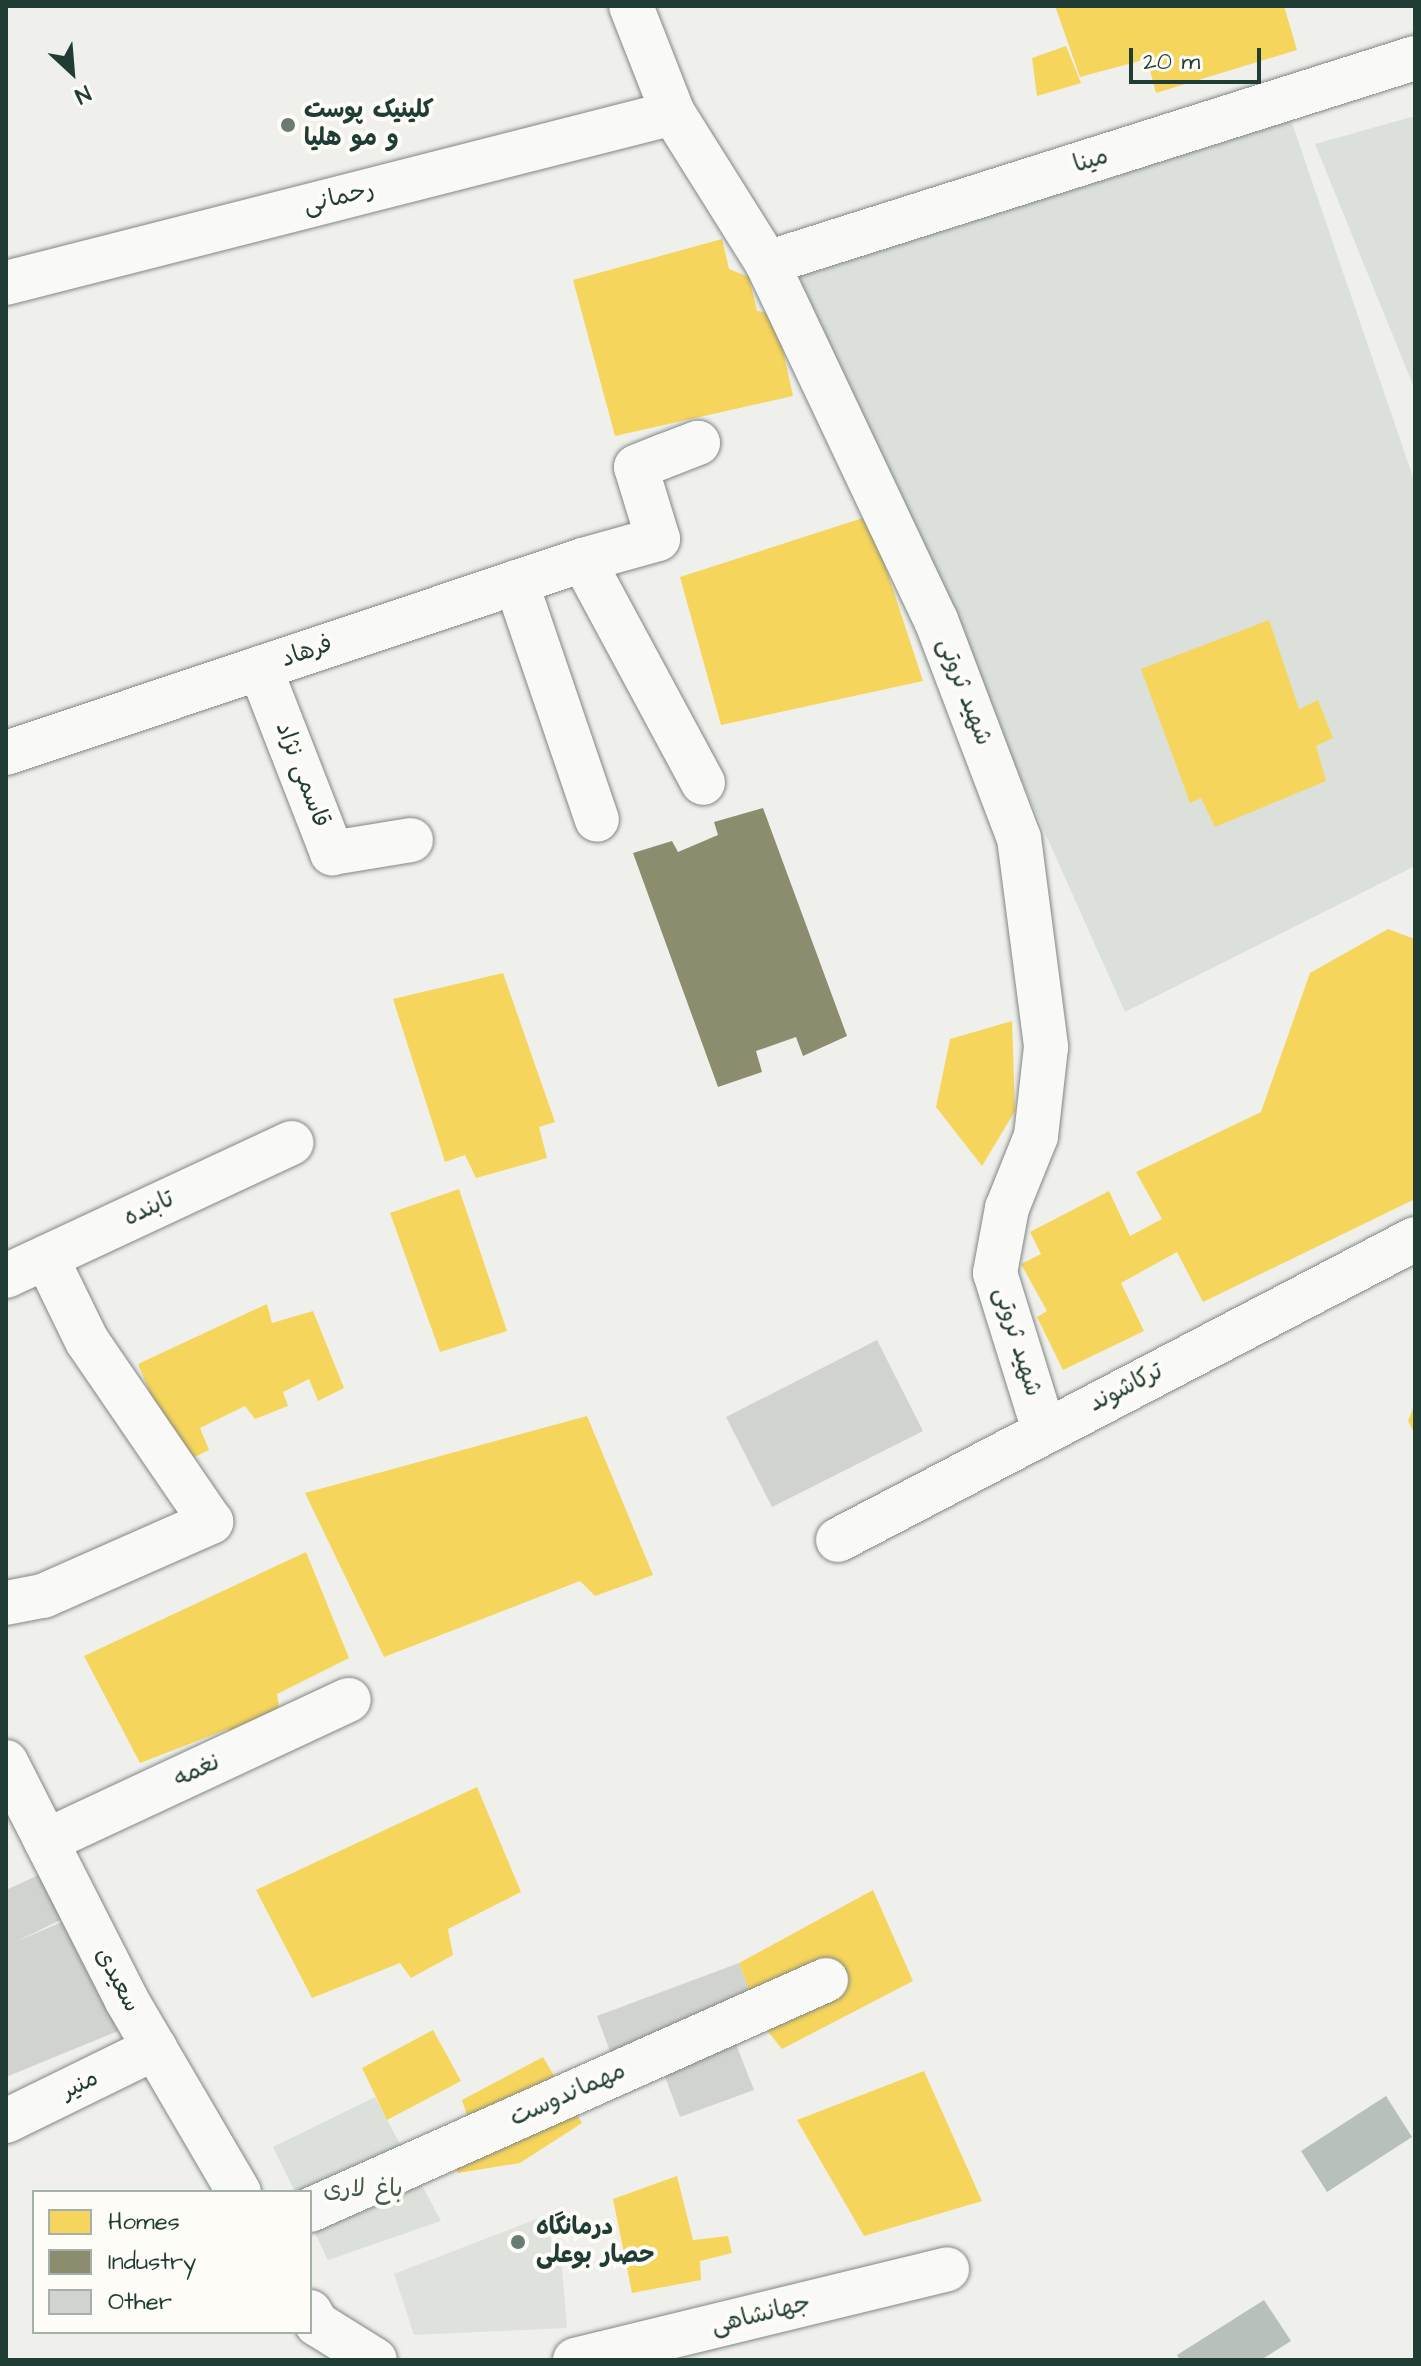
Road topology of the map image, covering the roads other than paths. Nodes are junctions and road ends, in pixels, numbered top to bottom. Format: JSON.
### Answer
{"nodes":[{"id":1,"x":631,"y":6,"type":"edge"},
{"id":2,"x":1415,"y":58,"type":"edge"},
{"id":3,"x":673,"y":113,"type":"junction"},
{"id":4,"x":767,"y":263,"type":"junction"},
{"id":5,"x":6,"y":283,"type":"edge"},
{"id":6,"x":636,"y":467,"type":"dead end"},
{"id":7,"x":595,"y":556,"type":"junction"},
{"id":8,"x":516,"y":582,"type":"junction"},
{"id":9,"x":260,"y":668,"type":"junction"},
{"id":10,"x":6,"y":753,"type":"edge"},
{"id":11,"x":703,"y":783,"type":"dead end"},
{"id":12,"x":597,"y":820,"type":"dead end"},
{"id":13,"x":411,"y":840,"type":"dead end"},
{"id":14,"x":291,"y":1143,"type":"dead end"},
{"id":15,"x":1415,"y":1239,"type":"edge"},
{"id":16,"x":46,"y":1257,"type":"junction"},
{"id":17,"x":6,"y":1276,"type":"edge"},
{"id":18,"x":1044,"y":1430,"type":"junction"},
{"id":19,"x":838,"y":1540,"type":"dead end"},
{"id":20,"x":6,"y":1603,"type":"edge"},
{"id":21,"x":349,"y":1700,"type":"dead end"},
{"id":22,"x":6,"y":1762,"type":"edge"},
{"id":23,"x":29,"y":1833,"type":"edge"},
{"id":24,"x":826,"y":1980,"type":"dead end"},
{"id":25,"x":155,"y":2048,"type":"junction"},
{"id":26,"x":6,"y":2121,"type":"edge"},
{"id":27,"x":238,"y":2190,"type":"edge"},
{"id":28,"x":312,"y":2209,"type":"edge"},
{"id":29,"x":947,"y":2269,"type":"dead end"},
{"id":30,"x":312,"y":2315,"type":"edge"},
{"id":31,"x":355,"y":2356,"type":"edge"},
{"id":32,"x":575,"y":2360,"type":"edge"}],
"edges":[{"from":1,"to":3,"type":"street","name":"شهید ثروتی"},
{"from":2,"to":4,"type":"street","name":"مینا"},
{"from":3,"to":4,"type":"street","name":"شهید ثروتی"},
{"from":3,"to":5,"type":"street","name":"رحمانی"},
{"from":4,"to":18,"type":"street","name":"شهید ثروتی"},
{"from":6,"to":7,"type":"street","name":"فرهاد"},
{"from":7,"to":8,"type":"street","name":"فرهاد"},
{"from":7,"to":11,"type":"street"},
{"from":8,"to":9,"type":"street","name":"فرهاد"},
{"from":8,"to":12,"type":"street"},
{"from":9,"to":10,"type":"street","name":"فرهاد"},
{"from":9,"to":13,"type":"street","name":"قاسمی نژاد"},
{"from":14,"to":16,"type":"street","name":"تابنده"},
{"from":15,"to":18,"type":"street","name":"ترکاشوند"},
{"from":16,"to":17,"type":"street","name":"تابنده"},
{"from":16,"to":20,"type":"street"},
{"from":18,"to":19,"type":"street","name":"ترکاشوند"},
{"from":21,"to":23,"type":"street","name":"نغمه"},
{"from":22,"to":23,"type":"street","name":"سعیدی"},
{"from":23,"to":25,"type":"street","name":"سعیدی"},
{"from":24,"to":28,"type":"street","name":"مهماندوست"},
{"from":25,"to":26,"type":"street","name":"منیر"},
{"from":25,"to":27,"type":"street","name":"سعیدی"},
{"from":29,"to":32,"type":"street","name":"جهانشاهی"},
{"from":30,"to":31,"type":"street"}]}
